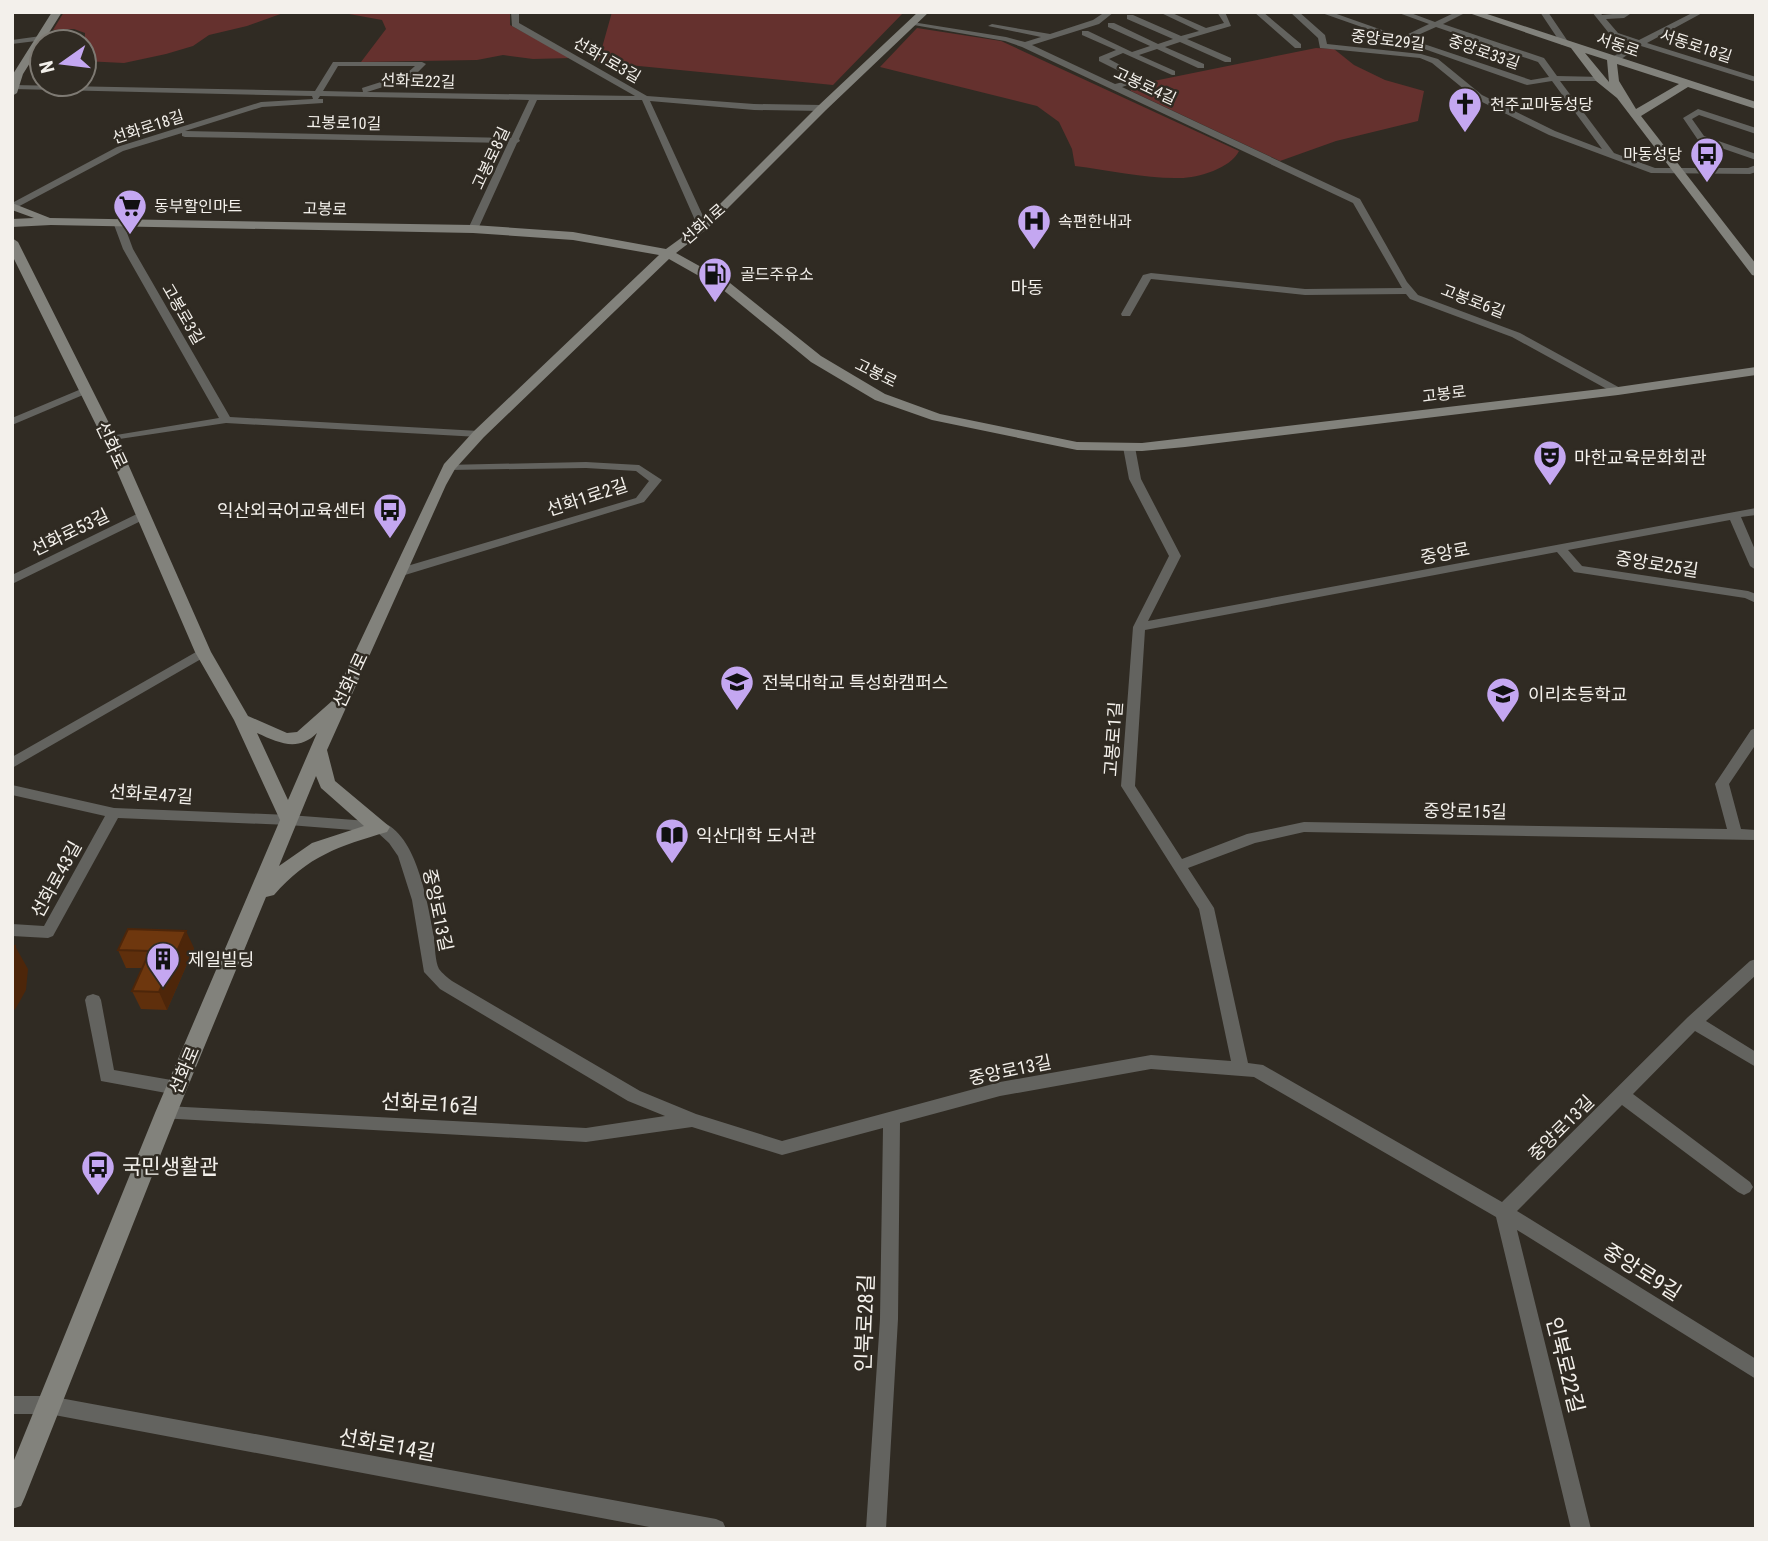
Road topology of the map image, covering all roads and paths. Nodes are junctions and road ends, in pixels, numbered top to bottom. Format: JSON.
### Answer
{"nodes":[{"id":1,"x":57,"y":12,"type":"edge"},
{"id":2,"x":515,"y":12,"type":"edge"},
{"id":3,"x":924,"y":12,"type":"edge"},
{"id":4,"x":1111,"y":12,"type":"edge"},
{"id":5,"x":1163,"y":12,"type":"edge"},
{"id":6,"x":1221,"y":12,"type":"edge"},
{"id":7,"x":1258,"y":12,"type":"edge"},
{"id":8,"x":1294,"y":12,"type":"edge"},
{"id":9,"x":1323,"y":12,"type":"edge"},
{"id":10,"x":1400,"y":12,"type":"edge"},
{"id":11,"x":1464,"y":12,"type":"edge"},
{"id":12,"x":1471,"y":12,"type":"edge"},
{"id":13,"x":1544,"y":12,"type":"edge"},
{"id":14,"x":1629,"y":12,"type":"edge"},
{"id":15,"x":1700,"y":12,"type":"edge"},
{"id":16,"x":1598,"y":14,"type":"edge"},
{"id":17,"x":1130,"y":17,"type":"dead end"},
{"id":18,"x":912,"y":24,"type":"junction"},
{"id":19,"x":1436,"y":24,"type":"junction"},
{"id":20,"x":1111,"y":25,"type":"dead end"},
{"id":21,"x":992,"y":26,"type":"dead end"},
{"id":22,"x":47,"y":28,"type":"edge"},
{"id":23,"x":1208,"y":32,"type":"junction"},
{"id":24,"x":1085,"y":33,"type":"dead end"},
{"id":25,"x":1053,"y":37,"type":"junction"},
{"id":26,"x":1403,"y":39,"type":"junction"},
{"id":27,"x":1184,"y":40,"type":"junction"},
{"id":28,"x":1640,"y":43,"type":"junction"},
{"id":29,"x":1025,"y":45,"type":"junction"},
{"id":30,"x":1571,"y":45,"type":"junction"},
{"id":31,"x":1298,"y":46,"type":"dead end"},
{"id":32,"x":1160,"y":47,"type":"junction"},
{"id":33,"x":1124,"y":50,"type":"junction"},
{"id":34,"x":1133,"y":54,"type":"junction"},
{"id":35,"x":28,"y":58,"type":"edge"},
{"id":36,"x":1228,"y":60,"type":"dead end"},
{"id":37,"x":1612,"y":61,"type":"junction"},
{"id":38,"x":1201,"y":66,"type":"dead end"},
{"id":39,"x":1172,"y":73,"type":"dead end"},
{"id":40,"x":1556,"y":78,"type":"junction"},
{"id":41,"x":1600,"y":79,"type":"junction"},
{"id":42,"x":1756,"y":80,"type":"edge"},
{"id":43,"x":1686,"y":84,"type":"junction"},
{"id":44,"x":1114,"y":88,"type":"junction"},
{"id":45,"x":13,"y":90,"type":"edge"},
{"id":46,"x":266,"y":92,"type":"junction"},
{"id":47,"x":318,"y":92,"type":"junction"},
{"id":48,"x":355,"y":93,"type":"junction"},
{"id":49,"x":391,"y":95,"type":"junction"},
{"id":50,"x":534,"y":98,"type":"junction"},
{"id":51,"x":645,"y":98,"type":"junction"},
{"id":52,"x":1623,"y":100,"type":"junction"},
{"id":53,"x":312,"y":101,"type":"junction"},
{"id":54,"x":261,"y":105,"type":"junction"},
{"id":55,"x":1756,"y":106,"type":"edge"},
{"id":56,"x":822,"y":108,"type":"junction"},
{"id":57,"x":1634,"y":115,"type":"junction"},
{"id":58,"x":1756,"y":131,"type":"edge"},
{"id":59,"x":172,"y":134,"type":"junction"},
{"id":60,"x":516,"y":141,"type":"junction"},
{"id":61,"x":1611,"y":155,"type":"junction"},
{"id":62,"x":1756,"y":157,"type":"edge"},
{"id":63,"x":1754,"y":171,"type":"edge"},
{"id":64,"x":1677,"y":172,"type":"junction"},
{"id":65,"x":12,"y":206,"type":"edge"},
{"id":66,"x":51,"y":221,"type":"junction"},
{"id":67,"x":118,"y":222,"type":"junction"},
{"id":68,"x":12,"y":223,"type":"edge"},
{"id":69,"x":703,"y":227,"type":"junction"},
{"id":70,"x":473,"y":229,"type":"junction"},
{"id":71,"x":13,"y":245,"type":"edge"},
{"id":72,"x":668,"y":253,"type":"junction"},
{"id":73,"x":1756,"y":272,"type":"edge"},
{"id":74,"x":1409,"y":291,"type":"junction"},
{"id":75,"x":1126,"y":314,"type":"dead end"},
{"id":76,"x":1756,"y":371,"type":"edge"},
{"id":77,"x":86,"y":390,"type":"junction"},
{"id":78,"x":1618,"y":391,"type":"junction"},
{"id":79,"x":226,"y":420,"type":"junction"},
{"id":80,"x":12,"y":422,"type":"edge"},
{"id":81,"x":480,"y":434,"type":"junction"},
{"id":82,"x":110,"y":439,"type":"junction"},
{"id":83,"x":1129,"y":447,"type":"junction"},
{"id":84,"x":449,"y":467,"type":"junction"},
{"id":85,"x":1756,"y":511,"type":"edge"},
{"id":86,"x":143,"y":515,"type":"junction"},
{"id":87,"x":1734,"y":516,"type":"junction"},
{"id":88,"x":1561,"y":549,"type":"junction"},
{"id":89,"x":1756,"y":566,"type":"edge"},
{"id":90,"x":401,"y":572,"type":"junction"},
{"id":91,"x":12,"y":580,"type":"edge"},
{"id":92,"x":1756,"y":599,"type":"edge"},
{"id":93,"x":1139,"y":627,"type":"junction"},
{"id":94,"x":203,"y":652,"type":"junction"},
{"id":95,"x":340,"y":700,"type":"junction"},
{"id":96,"x":242,"y":720,"type":"junction"},
{"id":97,"x":1756,"y":733,"type":"edge"},
{"id":98,"x":318,"y":750,"type":"junction"},
{"id":99,"x":12,"y":762,"type":"edge"},
{"id":100,"x":12,"y":790,"type":"edge"},
{"id":101,"x":114,"y":813,"type":"junction"},
{"id":102,"x":289,"y":820,"type":"junction"},
{"id":103,"x":380,"y":828,"type":"junction"},
{"id":104,"x":1735,"y":834,"type":"junction"},
{"id":105,"x":1756,"y":835,"type":"edge"},
{"id":106,"x":1179,"y":866,"type":"junction"},
{"id":107,"x":255,"y":904,"type":"junction"},
{"id":108,"x":12,"y":930,"type":"edge"},
{"id":109,"x":1756,"y":965,"type":"edge"},
{"id":110,"x":93,"y":1000,"type":"dead end"},
{"id":111,"x":1694,"y":1022,"type":"junction"},
{"id":112,"x":1756,"y":1060,"type":"edge"},
{"id":113,"x":1241,"y":1069,"type":"junction"},
{"id":114,"x":177,"y":1088,"type":"junction"},
{"id":115,"x":1621,"y":1095,"type":"junction"},
{"id":116,"x":166,"y":1113,"type":"junction"},
{"id":117,"x":692,"y":1120,"type":"junction"},
{"id":118,"x":892,"y":1120,"type":"junction"},
{"id":119,"x":1744,"y":1187,"type":"dead end"},
{"id":120,"x":1504,"y":1212,"type":"junction"},
{"id":121,"x":1756,"y":1370,"type":"edge"},
{"id":122,"x":12,"y":1405,"type":"edge"},
{"id":123,"x":49,"y":1405,"type":"junction"},
{"id":124,"x":12,"y":1497,"type":"edge"},
{"id":125,"x":716,"y":1529,"type":"edge"},
{"id":126,"x":876,"y":1529,"type":"edge"},
{"id":127,"x":1581,"y":1529,"type":"edge"}],
"edges":[{"from":1,"to":22,"type":"street"},
{"from":2,"to":51,"type":"street","name":"선화1로3길"},
{"from":3,"to":18,"type":"street","name":"선화1로"},
{"from":4,"to":25,"type":"street"},
{"from":5,"to":23,"type":"street"},
{"from":6,"to":23,"type":"street"},
{"from":7,"to":31,"type":"street"},
{"from":8,"to":61,"type":"street","name":"중앙로29길"},
{"from":9,"to":26,"type":"street","name":"중앙로33길"},
{"from":10,"to":19,"type":"street"},
{"from":11,"to":19,"type":"street"},
{"from":12,"to":30,"type":"street","name":"서동로"},
{"from":13,"to":30,"type":"street"},
{"from":14,"to":16,"type":"street"},
{"from":15,"to":28,"type":"street"},
{"from":16,"to":28,"type":"street","name":"서동로18길"},
{"from":17,"to":27,"type":"street"},
{"from":18,"to":29,"type":"street","name":"고봉로4길"},
{"from":18,"to":56,"type":"street","name":"선화1로"},
{"from":19,"to":26,"type":"street"},
{"from":19,"to":40,"type":"street"},
{"from":20,"to":32,"type":"street"},
{"from":21,"to":25,"type":"street"},
{"from":23,"to":27,"type":"street"},
{"from":24,"to":33,"type":"street"},
{"from":25,"to":29,"type":"street"},
{"from":26,"to":40,"type":"street","name":"중앙로33길"},
{"from":27,"to":32,"type":"street"},
{"from":27,"to":36,"type":"street"},
{"from":28,"to":37,"type":"street"},
{"from":28,"to":42,"type":"street","name":"서동로18길"},
{"from":29,"to":44,"type":"street","name":"고봉로4길"},
{"from":30,"to":37,"type":"street","name":"서동로"},
{"from":30,"to":41,"type":"street"},
{"from":32,"to":34,"type":"street"},
{"from":32,"to":38,"type":"street"},
{"from":33,"to":34,"type":"street"},
{"from":33,"to":44,"type":"street"},
{"from":34,"to":39,"type":"street"},
{"from":35,"to":45,"type":"street"},
{"from":37,"to":43,"type":"street","name":"서동로"},
{"from":37,"to":52,"type":"street"},
{"from":40,"to":41,"type":"street","name":"중앙로33길"},
{"from":40,"to":61,"type":"street"},
{"from":41,"to":52,"type":"street"},
{"from":43,"to":55,"type":"street","name":"서동로"},
{"from":43,"to":57,"type":"street"},
{"from":44,"to":74,"type":"street","name":"고봉로4길"},
{"from":45,"to":46,"type":"street","name":"선화로22길"},
{"from":46,"to":47,"type":"street","name":"선화로22길"},
{"from":46,"to":54,"type":"street"},
{"from":47,"to":48,"type":"street","name":"선화로22길"},
{"from":47,"to":48,"type":"street"},
{"from":47,"to":53,"type":"street"},
{"from":48,"to":49,"type":"street","name":"선화로22길"},
{"from":49,"to":50,"type":"street","name":"선화로22길"},
{"from":49,"to":53,"type":"street","name":"선화로18길"},
{"from":50,"to":51,"type":"street","name":"선화로22길"},
{"from":50,"to":60,"type":"street","name":"고봉로8길"},
{"from":51,"to":56,"type":"street","name":"선화로22길"},
{"from":51,"to":69,"type":"street","name":"선화1로3길"},
{"from":52,"to":57,"type":"street"},
{"from":53,"to":54,"type":"street","name":"선화로18길"},
{"from":54,"to":59,"type":"street","name":"선화로18길"},
{"from":56,"to":69,"type":"street","name":"선화1로"},
{"from":57,"to":64,"type":"street"},
{"from":58,"to":62,"type":"street"},
{"from":59,"to":60,"type":"street","name":"고봉로10길"},
{"from":59,"to":65,"type":"street","name":"선화로18길"},
{"from":60,"to":70,"type":"street","name":"고봉로8길"},
{"from":61,"to":64,"type":"street","name":"중앙로29길"},
{"from":63,"to":64,"type":"street"},
{"from":64,"to":73,"type":"street"},
{"from":65,"to":66,"type":"street"},
{"from":66,"to":67,"type":"street","name":"고봉로"},
{"from":66,"to":68,"type":"street","name":"고봉로"},
{"from":66,"to":71,"type":"street"},
{"from":67,"to":70,"type":"street","name":"고봉로"},
{"from":67,"to":79,"type":"street","name":"고봉로3길"},
{"from":69,"to":72,"type":"street","name":"선화1로"},
{"from":70,"to":72,"type":"street","name":"고봉로"},
{"from":71,"to":77,"type":"street","name":"선화로"},
{"from":72,"to":81,"type":"street","name":"선화1로"},
{"from":72,"to":83,"type":"street","name":"고봉로"},
{"from":74,"to":75,"type":"street"},
{"from":74,"to":78,"type":"street","name":"고봉로6길"},
{"from":76,"to":78,"type":"street","name":"고봉로"},
{"from":77,"to":80,"type":"street"},
{"from":77,"to":82,"type":"street","name":"선화로"},
{"from":78,"to":83,"type":"street","name":"고봉로"},
{"from":79,"to":81,"type":"street"},
{"from":79,"to":82,"type":"street"},
{"from":81,"to":84,"type":"street","name":"선화1로"},
{"from":82,"to":86,"type":"street","name":"선화로"},
{"from":83,"to":93,"type":"street","name":"고봉로1길"},
{"from":84,"to":90,"type":"street","name":"선화1로"},
{"from":84,"to":90,"type":"street","name":"선화1로2길"},
{"from":85,"to":87,"type":"street","name":"중앙로"},
{"from":86,"to":91,"type":"street","name":"선화로53길"},
{"from":86,"to":94,"type":"street","name":"선화로"},
{"from":87,"to":88,"type":"street","name":"중앙로"},
{"from":87,"to":89,"type":"street"},
{"from":88,"to":92,"type":"street","name":"중앙로25길"},
{"from":88,"to":93,"type":"street","name":"중앙로"},
{"from":90,"to":95,"type":"street","name":"선화1로"},
{"from":93,"to":106,"type":"street","name":"고봉로1길"},
{"from":94,"to":96,"type":"street","name":"선화로"},
{"from":94,"to":99,"type":"street"},
{"from":95,"to":96,"type":"street"},
{"from":95,"to":98,"type":"street","name":"선화1로"},
{"from":96,"to":102,"type":"street","name":"선화로"},
{"from":97,"to":104,"type":"street"},
{"from":98,"to":102,"type":"street","name":"선화1로"},
{"from":98,"to":103,"type":"street"},
{"from":100,"to":101,"type":"street","name":"선화로47길"},
{"from":101,"to":102,"type":"street","name":"선화로47길"},
{"from":101,"to":108,"type":"street","name":"선화로43길"},
{"from":102,"to":103,"type":"street"},
{"from":102,"to":107,"type":"street","name":"선화로"},
{"from":103,"to":107,"type":"street"},
{"from":103,"to":117,"type":"street","name":"중앙로13길"},
{"from":104,"to":105,"type":"street","name":"중앙로15길"},
{"from":104,"to":106,"type":"street","name":"중앙로15길"},
{"from":106,"to":113,"type":"street","name":"고봉로1길"},
{"from":107,"to":114,"type":"street","name":"선화로"},
{"from":109,"to":111,"type":"street","name":"중앙로13길"},
{"from":110,"to":114,"type":"street"},
{"from":111,"to":112,"type":"street"},
{"from":111,"to":115,"type":"street","name":"중앙로13길"},
{"from":113,"to":118,"type":"street","name":"중앙로13길"},
{"from":113,"to":120,"type":"street","name":"중앙로13길"},
{"from":114,"to":116,"type":"street","name":"선화로"},
{"from":115,"to":119,"type":"street"},
{"from":115,"to":120,"type":"street","name":"중앙로13길"},
{"from":116,"to":117,"type":"street","name":"선화로16길"},
{"from":116,"to":123,"type":"street","name":"선화로"},
{"from":117,"to":118,"type":"street","name":"중앙로13길"},
{"from":118,"to":126,"type":"street","name":"인북로28길"},
{"from":120,"to":121,"type":"street","name":"중앙로9길"},
{"from":120,"to":127,"type":"street","name":"인북로22길"},
{"from":122,"to":123,"type":"street","name":"선화로14길"},
{"from":123,"to":124,"type":"street","name":"선화로"},
{"from":123,"to":125,"type":"street","name":"선화로14길"}]}
